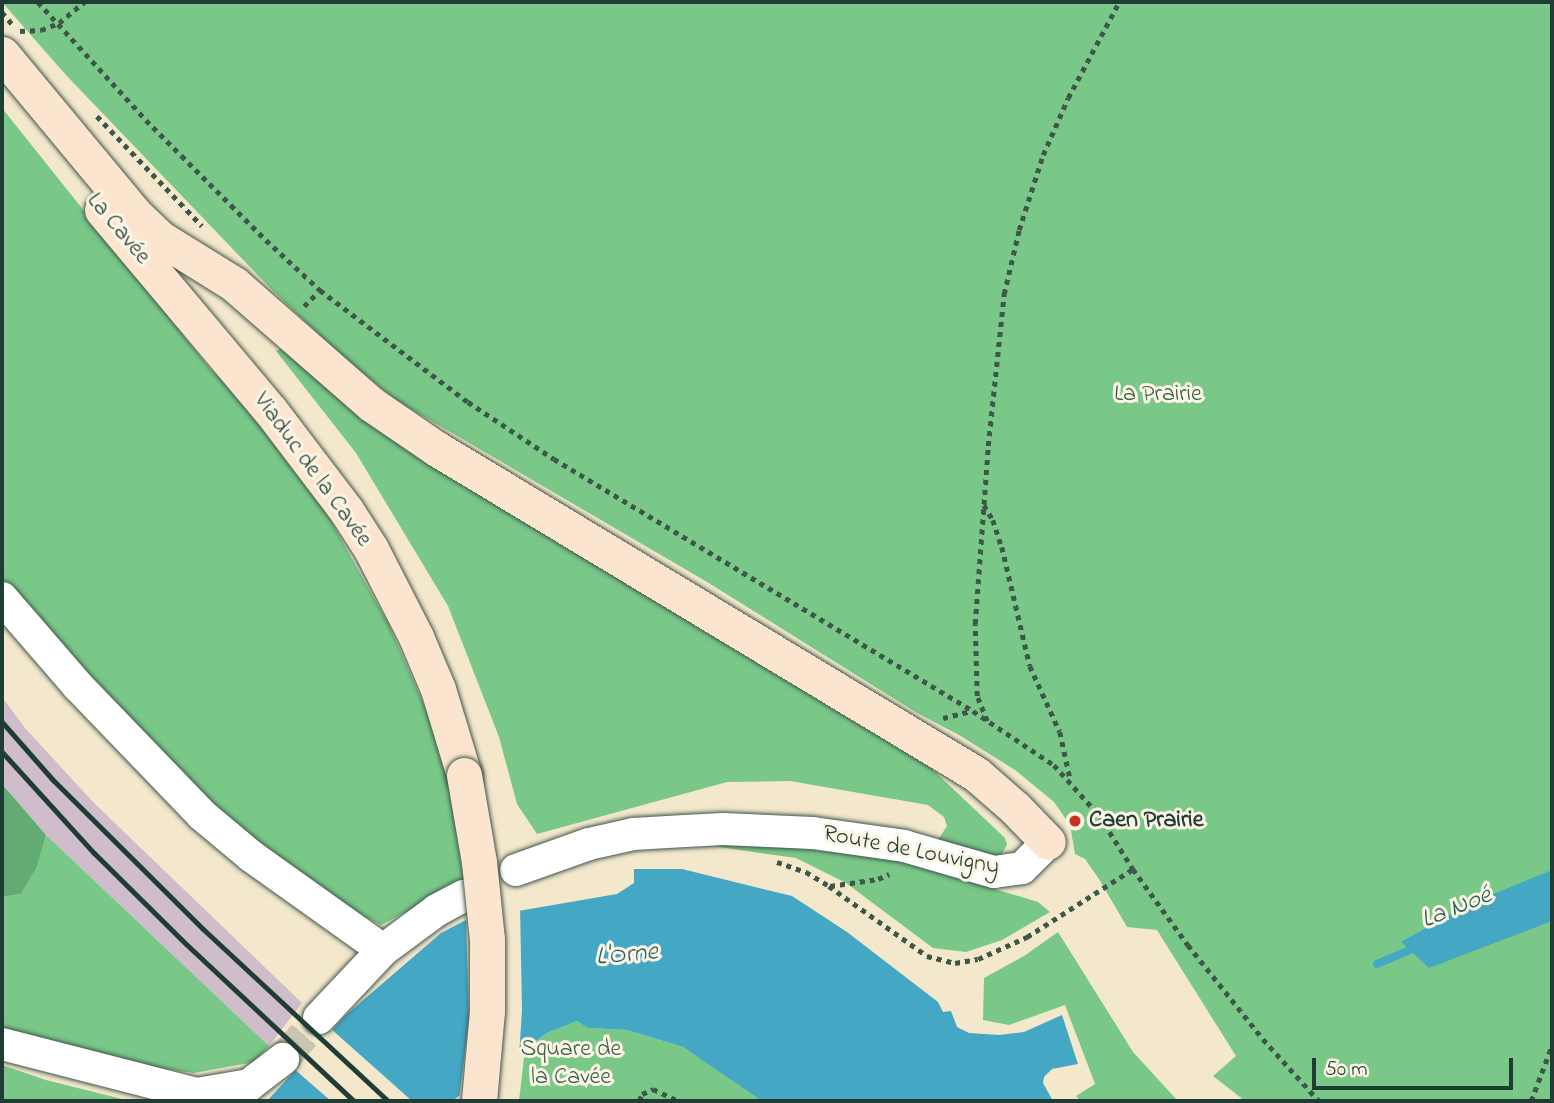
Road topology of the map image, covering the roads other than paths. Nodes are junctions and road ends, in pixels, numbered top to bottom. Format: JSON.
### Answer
{"nodes":[{"id":1,"x":13,"y":38,"type":"edge"},
{"id":2,"x":2,"y":89,"type":"edge"},
{"id":3,"x":236,"y":368,"type":"joint"},
{"id":4,"x":2,"y":598,"type":"edge"},
{"id":5,"x":1048,"y":842,"type":"joint"},
{"id":6,"x":516,"y":870,"type":"dead end"},
{"id":7,"x":463,"y":895,"type":"dead end"},
{"id":8,"x":383,"y":950,"type":"junction"},
{"id":9,"x":319,"y":1018,"type":"tunnel mouth"},
{"id":10,"x":2,"y":1044,"type":"edge"},
{"id":11,"x":283,"y":1059,"type":"tunnel mouth"},
{"id":12,"x":479,"y":1101,"type":"edge"}],
"edges":[{"from":1,"to":5,"type":"main road"},
{"from":2,"to":3,"type":"main road","name":"La Cavée"},
{"from":3,"to":12,"type":"main road","name":"Viaduc de la Cavée","bridge":true},
{"from":4,"to":8,"type":"street"},
{"from":5,"to":6,"type":"street","name":"Route de Louvigny"},
{"from":7,"to":8,"type":"street"},
{"from":8,"to":9,"type":"street"},
{"from":10,"to":11,"type":"street"}]}
